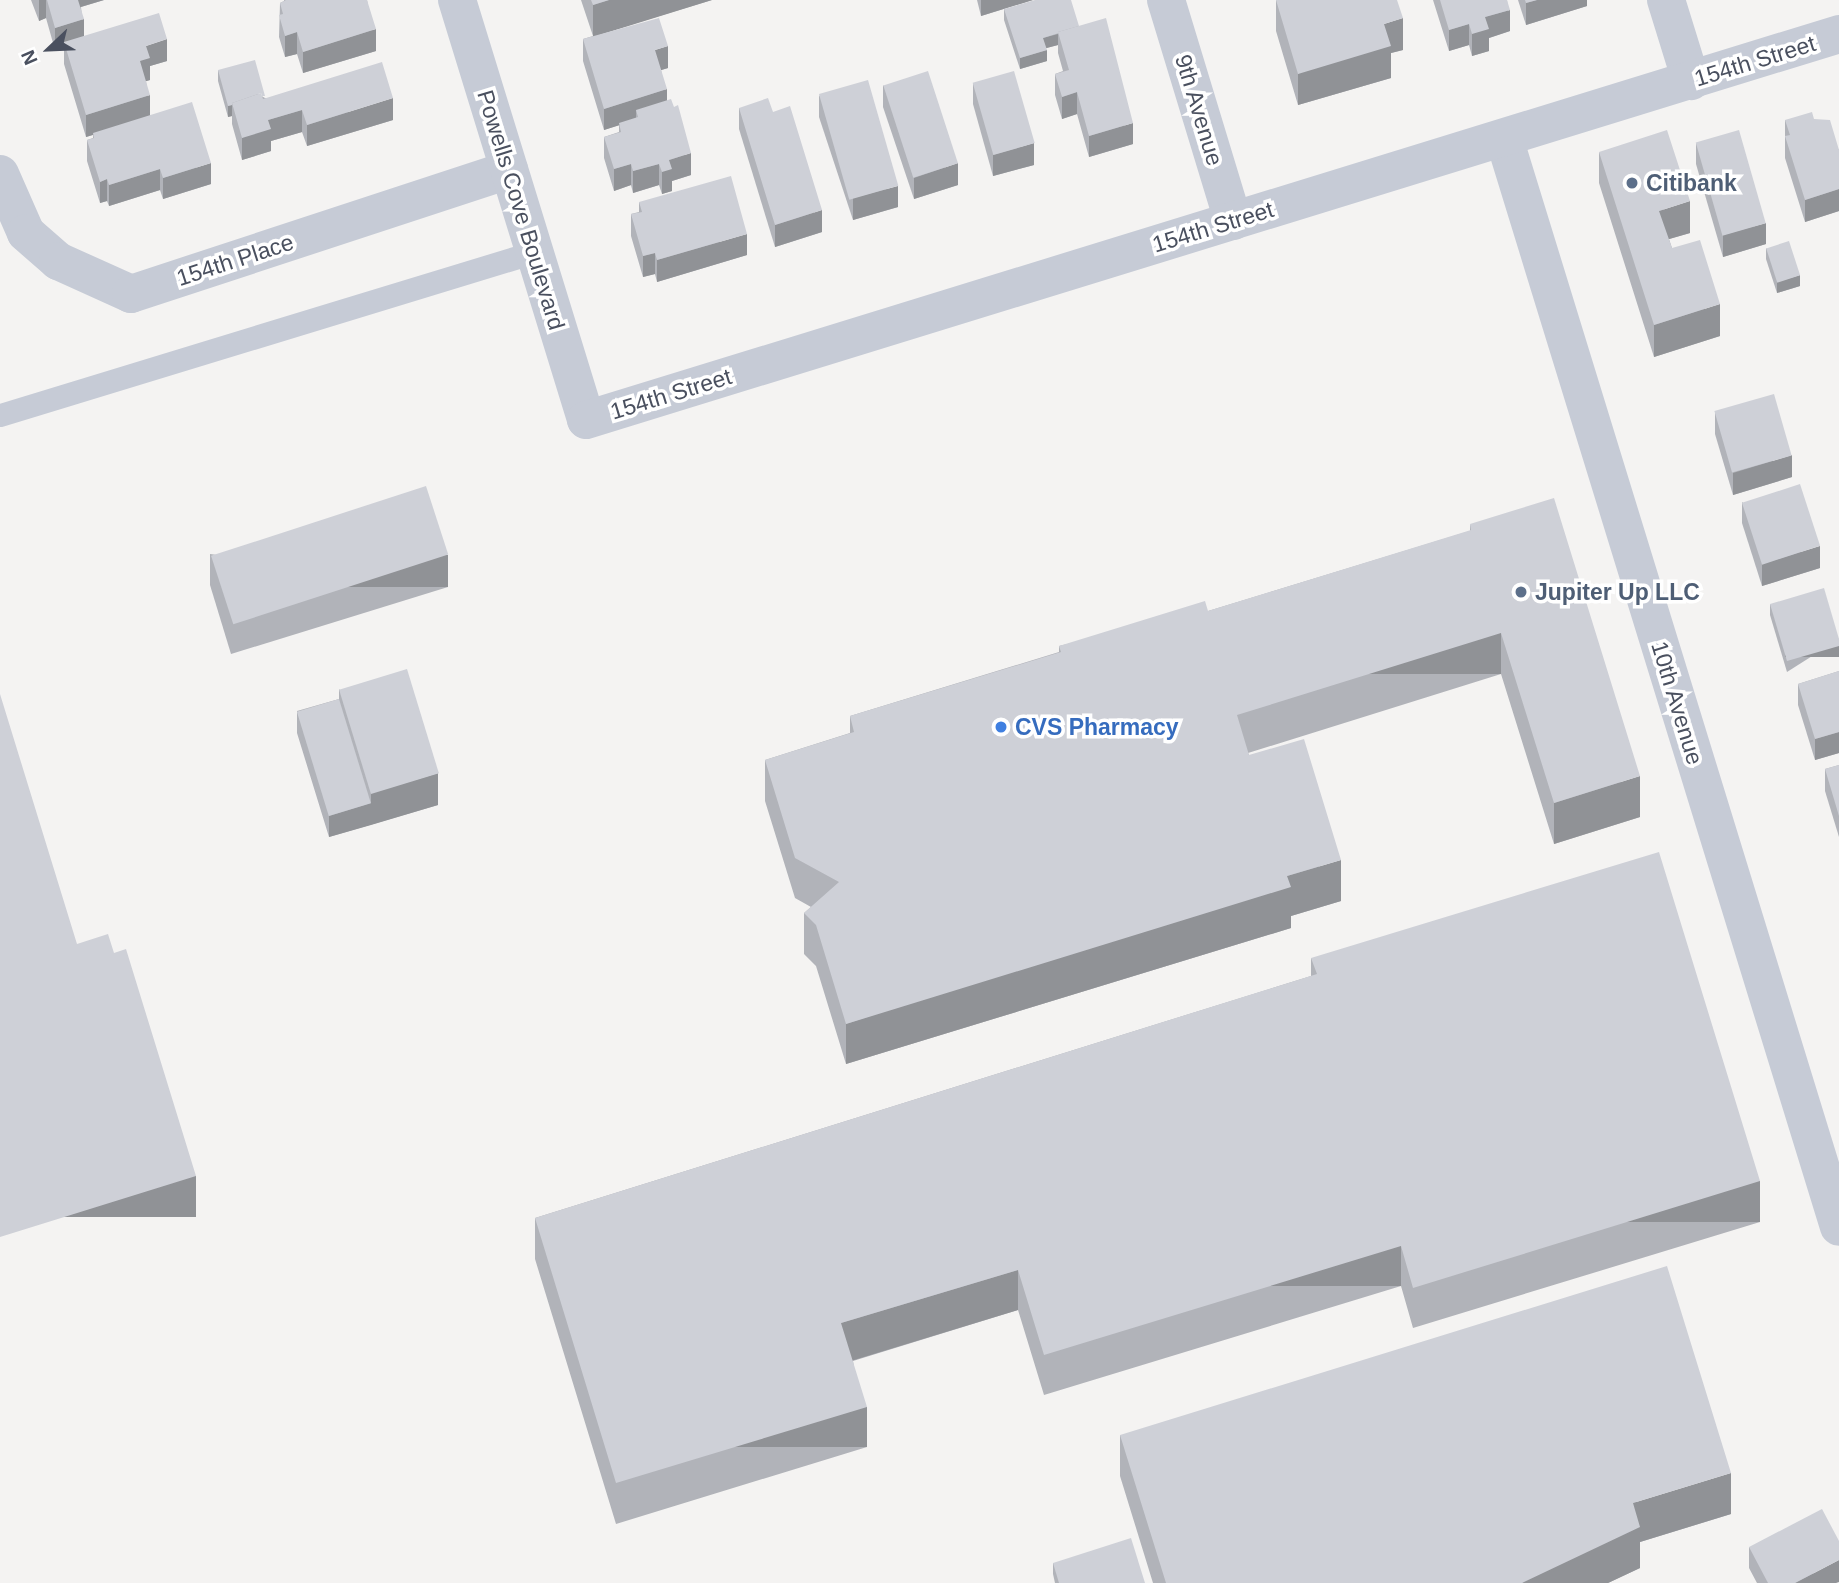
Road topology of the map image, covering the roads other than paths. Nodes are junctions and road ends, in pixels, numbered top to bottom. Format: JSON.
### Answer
{"nodes":[{"id":1,"x":457,"y":0,"type":"edge"},
{"id":2,"x":1166,"y":0,"type":"edge"},
{"id":3,"x":1666,"y":0,"type":"edge"},
{"id":4,"x":1839,"y":34,"type":"edge"},
{"id":5,"x":1690,"y":81,"type":"junction"},
{"id":6,"x":1504,"y":138,"type":"junction"},
{"id":7,"x":509,"y":170,"type":"junction"},
{"id":8,"x":1,"y":178,"type":"edge"},
{"id":9,"x":1233,"y":221,"type":"junction"},
{"id":10,"x":534,"y":252,"type":"junction"},
{"id":11,"x":0,"y":415,"type":"edge"},
{"id":12,"x":586,"y":420,"type":"joint"},
{"id":13,"x":1839,"y":1227,"type":"edge"}],
"edges":[{"from":1,"to":7,"type":"street","name":"Powells Cove Boulevard"},
{"from":2,"to":9,"type":"street","name":"9th Avenue"},
{"from":3,"to":5,"type":"street"},
{"from":4,"to":5,"type":"street","name":"154th Street"},
{"from":5,"to":6,"type":"street","name":"154th Street"},
{"from":6,"to":9,"type":"street","name":"154th Street"},
{"from":6,"to":13,"type":"street","name":"10th Avenue"},
{"from":7,"to":8,"type":"street","name":"154th Place"},
{"from":7,"to":10,"type":"street","name":"Powells Cove Boulevard"},
{"from":9,"to":12,"type":"street","name":"154th Street"},
{"from":10,"to":11,"type":"lane"},
{"from":10,"to":12,"type":"street","name":"Powells Cove Boulevard"}]}
